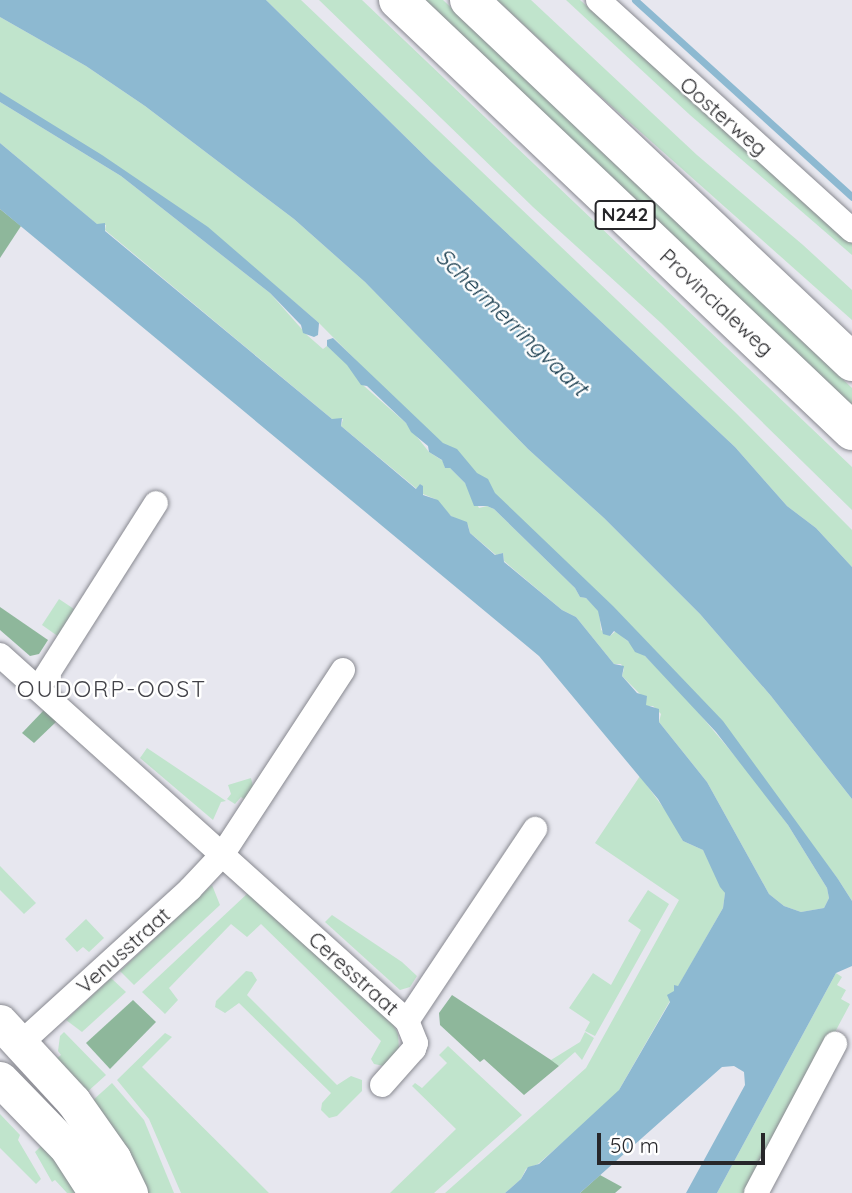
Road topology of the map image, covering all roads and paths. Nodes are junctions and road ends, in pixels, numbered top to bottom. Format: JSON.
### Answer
{"nodes":[{"id":1,"x":398,"y":0,"type":"edge"},
{"id":2,"x":469,"y":0,"type":"edge"},
{"id":3,"x":598,"y":0,"type":"edge"},
{"id":4,"x":852,"y":230,"type":"edge"},
{"id":5,"x":852,"y":362,"type":"edge"},
{"id":6,"x":852,"y":431,"type":"edge"},
{"id":7,"x":156,"y":503,"type":"dead end"},
{"id":8,"x":0,"y":655,"type":"edge"},
{"id":9,"x":342,"y":670,"type":"dead end"},
{"id":10,"x":38,"y":689,"type":"junction"},
{"id":11,"x":535,"y":829,"type":"dead end"},
{"id":12,"x":222,"y":855,"type":"junction"},
{"id":13,"x":407,"y":1021,"type":"junction"},
{"id":14,"x":7,"y":1043,"type":"edge"},
{"id":15,"x":835,"y":1044,"type":"dead end"},
{"id":16,"x":0,"y":1079,"type":"edge"},
{"id":17,"x":382,"y":1085,"type":"dead end"},
{"id":18,"x":96,"y":1193,"type":"edge"},
{"id":19,"x":130,"y":1193,"type":"edge"},
{"id":20,"x":756,"y":1193,"type":"edge"}],
"edges":[{"from":1,"to":6,"type":"highway","name":"Provincialeweg","number":"N242"},
{"from":2,"to":5,"type":"highway","number":"N242"},
{"from":3,"to":4,"type":"street","name":"Oosterweg"},
{"from":7,"to":10,"type":"street"},
{"from":8,"to":10,"type":"street","name":"Ceresstraat"},
{"from":9,"to":12,"type":"street"},
{"from":10,"to":12,"type":"street","name":"Ceresstraat"},
{"from":11,"to":13,"type":"street","name":"Ceresstraat"},
{"from":12,"to":13,"type":"street","name":"Ceresstraat"},
{"from":12,"to":14,"type":"street","name":"Venusstraat"},
{"from":13,"to":17,"type":"street"},
{"from":14,"to":19,"type":"street"},
{"from":15,"to":20,"type":"street"},
{"from":16,"to":18,"type":"street"}]}
